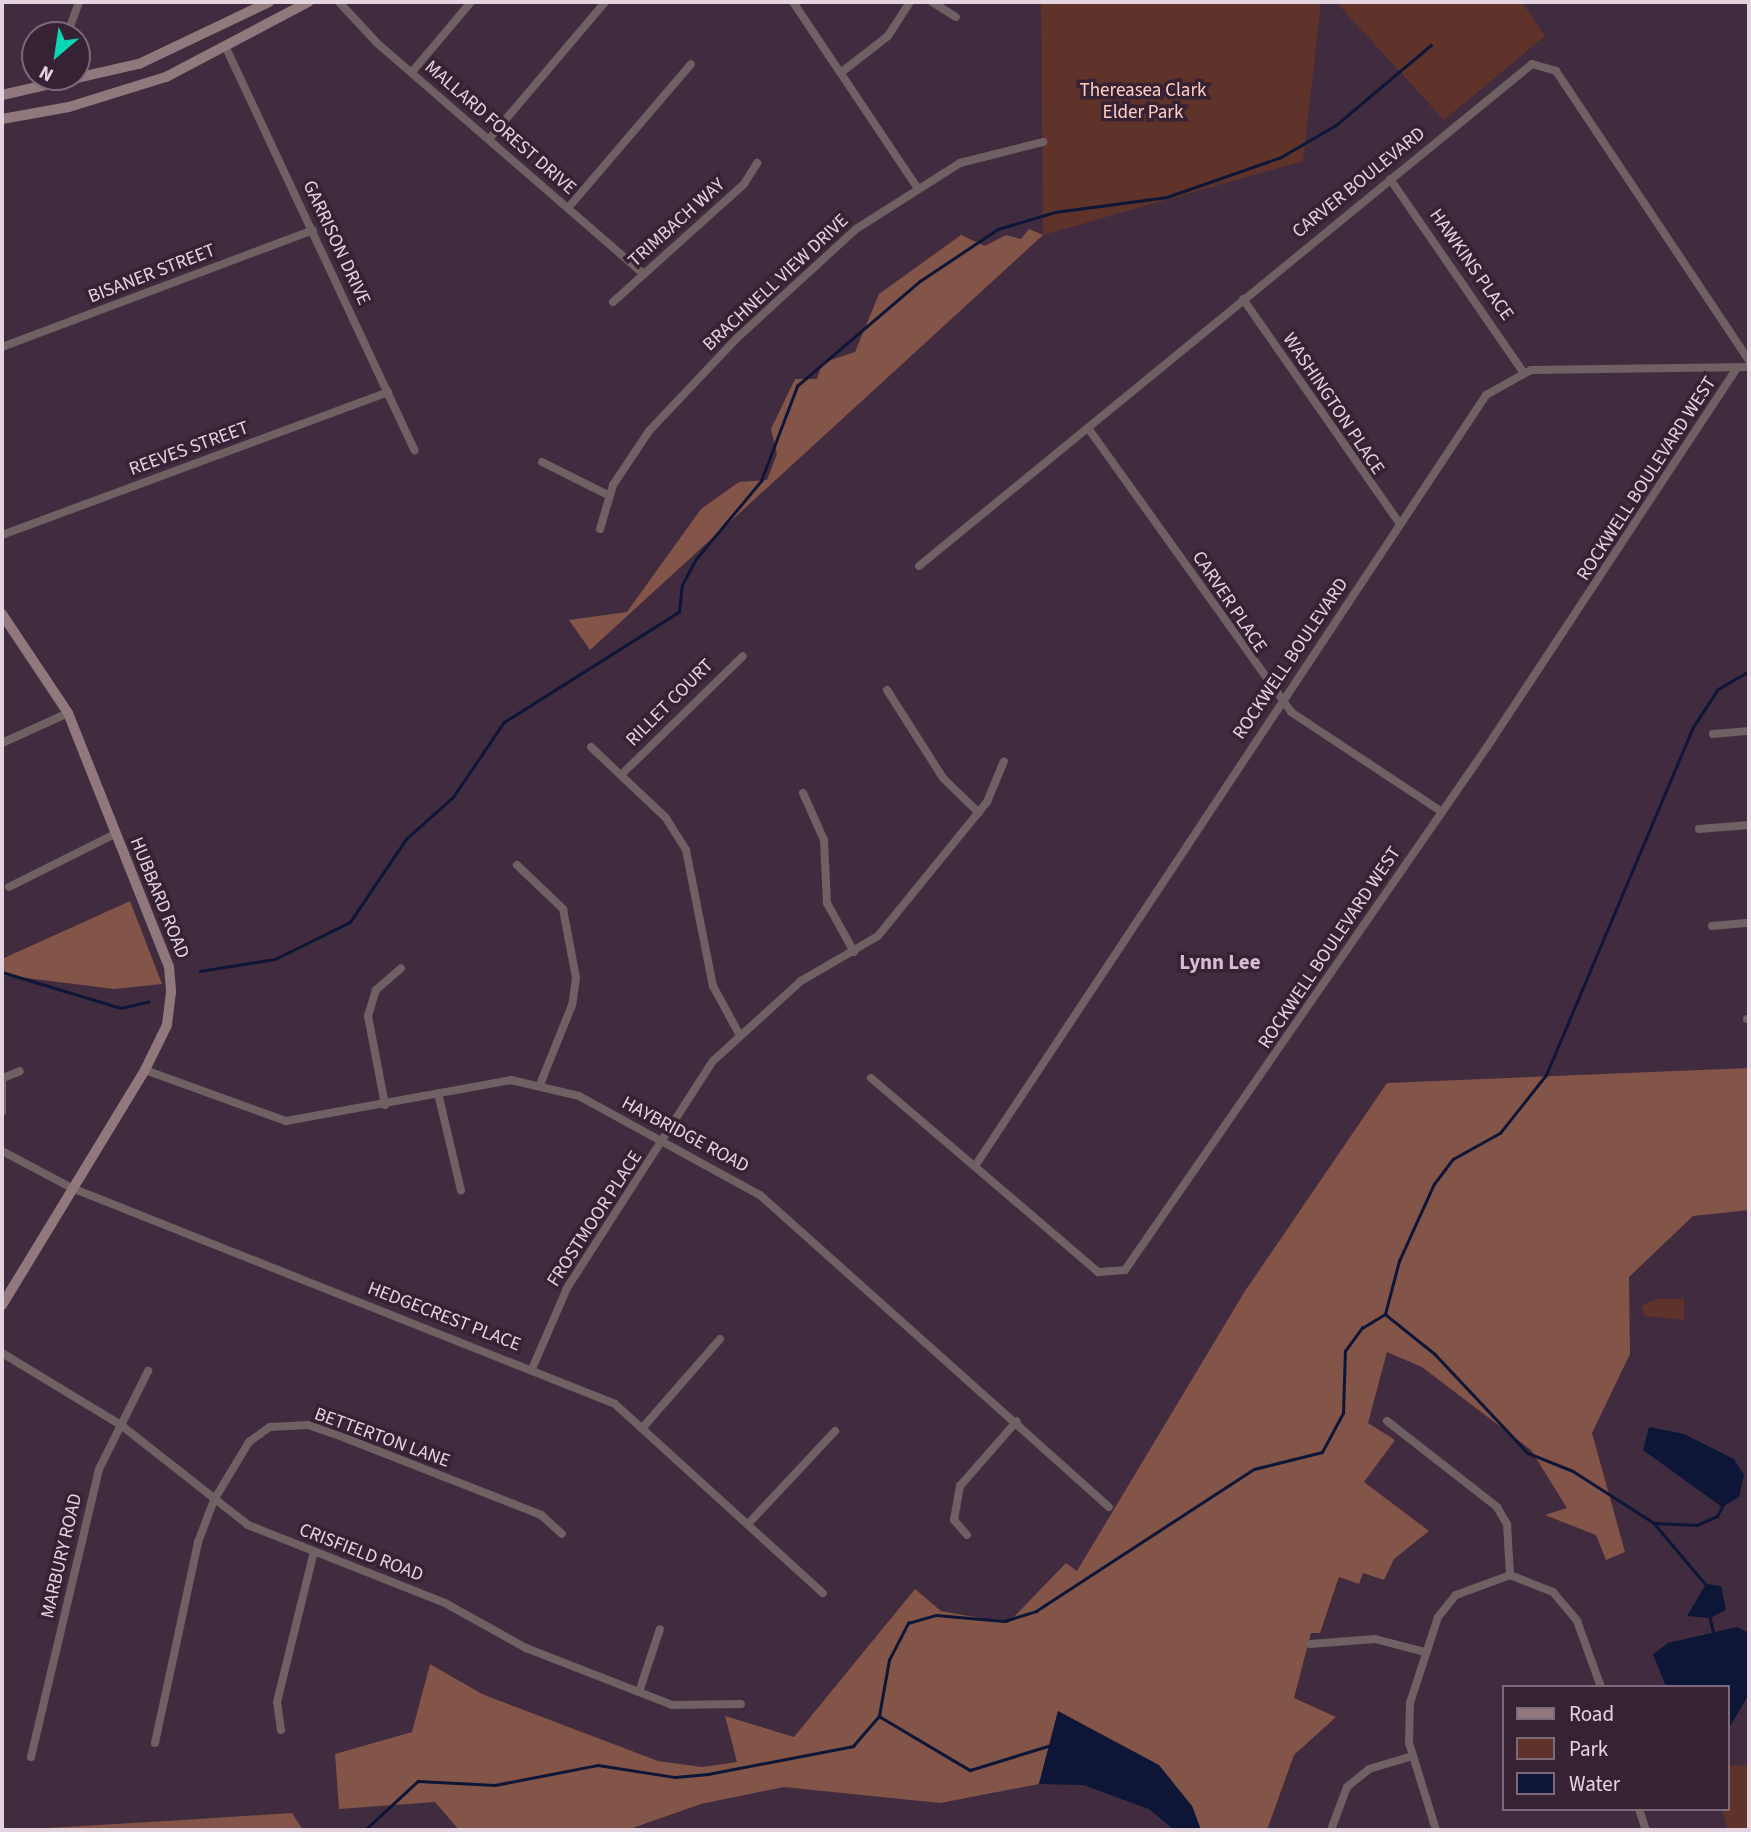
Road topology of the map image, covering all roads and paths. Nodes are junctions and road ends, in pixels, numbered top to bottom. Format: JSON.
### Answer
{"nodes":[{"id":1,"x":79,"y":2,"type":"edge"},
{"id":2,"x":269,"y":2,"type":"edge"},
{"id":3,"x":308,"y":2,"type":"edge"},
{"id":4,"x":339,"y":2,"type":"edge"},
{"id":5,"x":471,"y":2,"type":"edge"},
{"id":6,"x":605,"y":2,"type":"edge"},
{"id":7,"x":793,"y":2,"type":"edge"},
{"id":8,"x":910,"y":2,"type":"edge"},
{"id":9,"x":932,"y":2,"type":"edge"},
{"id":10,"x":957,"y":17,"type":"dead end"},
{"id":11,"x":72,"y":21,"type":"edge"},
{"id":12,"x":227,"y":50,"type":"junction"},
{"id":13,"x":691,"y":64,"type":"dead end"},
{"id":14,"x":843,"y":71,"type":"junction"},
{"id":15,"x":412,"y":72,"type":"junction"},
{"id":16,"x":91,"y":75,"type":"edge"},
{"id":17,"x":21,"y":90,"type":"edge"},
{"id":18,"x":2,"y":94,"type":"edge"},
{"id":19,"x":2,"y":119,"type":"edge"},
{"id":20,"x":489,"y":139,"type":"junction"},
{"id":21,"x":1043,"y":142,"type":"dead end"},
{"id":22,"x":757,"y":163,"type":"dead end"},
{"id":23,"x":1390,"y":178,"type":"junction"},
{"id":24,"x":916,"y":186,"type":"junction"},
{"id":25,"x":568,"y":208,"type":"junction"},
{"id":26,"x":313,"y":230,"type":"junction"},
{"id":27,"x":644,"y":274,"type":"junction"},
{"id":28,"x":1243,"y":299,"type":"junction"},
{"id":29,"x":613,"y":302,"type":"dead end"},
{"id":30,"x":2,"y":347,"type":"edge"},
{"id":31,"x":1749,"y":360,"type":"edge"},
{"id":32,"x":1737,"y":368,"type":"junction"},
{"id":33,"x":1749,"y":368,"type":"edge"},
{"id":34,"x":1523,"y":372,"type":"junction"},
{"id":35,"x":388,"y":392,"type":"junction"},
{"id":36,"x":1088,"y":428,"type":"junction"},
{"id":37,"x":414,"y":450,"type":"dead end"},
{"id":38,"x":542,"y":462,"type":"dead end"},
{"id":39,"x":608,"y":495,"type":"junction"},
{"id":40,"x":1400,"y":524,"type":"junction"},
{"id":41,"x":600,"y":529,"type":"dead end"},
{"id":42,"x":2,"y":536,"type":"edge"},
{"id":43,"x":919,"y":566,"type":"dead end"},
{"id":44,"x":2,"y":614,"type":"edge"},
{"id":45,"x":743,"y":656,"type":"dead end"},
{"id":46,"x":887,"y":690,"type":"dead end"},
{"id":47,"x":1282,"y":701,"type":"junction"},
{"id":48,"x":68,"y":713,"type":"junction"},
{"id":49,"x":1749,"y":731,"type":"edge"},
{"id":50,"x":1713,"y":734,"type":"dead end"},
{"id":51,"x":2,"y":743,"type":"edge"},
{"id":52,"x":591,"y":747,"type":"dead end"},
{"id":53,"x":1004,"y":761,"type":"dead end"},
{"id":54,"x":621,"y":775,"type":"junction"},
{"id":55,"x":803,"y":793,"type":"dead end"},
{"id":56,"x":1442,"y":812,"type":"junction"},
{"id":57,"x":979,"y":813,"type":"junction"},
{"id":58,"x":1749,"y":825,"type":"edge"},
{"id":59,"x":1699,"y":829,"type":"dead end"},
{"id":60,"x":115,"y":834,"type":"junction"},
{"id":61,"x":517,"y":865,"type":"dead end"},
{"id":62,"x":9,"y":887,"type":"dead end"},
{"id":63,"x":1749,"y":923,"type":"edge"},
{"id":64,"x":1712,"y":926,"type":"dead end"},
{"id":65,"x":853,"y":952,"type":"junction"},
{"id":66,"x":401,"y":968,"type":"dead end"},
{"id":67,"x":738,"y":1032,"type":"junction"},
{"id":68,"x":145,"y":1070,"type":"junction"},
{"id":69,"x":20,"y":1072,"type":"dead end"},
{"id":70,"x":2,"y":1077,"type":"edge"},
{"id":71,"x":871,"y":1077,"type":"dead end"},
{"id":72,"x":541,"y":1082,"type":"junction"},
{"id":73,"x":438,"y":1093,"type":"junction"},
{"id":74,"x":385,"y":1105,"type":"junction"},
{"id":75,"x":2,"y":1112,"type":"edge"},
{"id":76,"x":664,"y":1141,"type":"junction"},
{"id":77,"x":2,"y":1151,"type":"edge"},
{"id":78,"x":975,"y":1166,"type":"junction"},
{"id":79,"x":72,"y":1188,"type":"junction"},
{"id":80,"x":461,"y":1190,"type":"dead end"},
{"id":81,"x":2,"y":1305,"type":"edge"},
{"id":82,"x":720,"y":1339,"type":"dead end"},
{"id":83,"x":2,"y":1353,"type":"edge"},
{"id":84,"x":532,"y":1369,"type":"junction"},
{"id":85,"x":148,"y":1371,"type":"dead end"},
{"id":86,"x":1017,"y":1421,"type":"junction"},
{"id":87,"x":1387,"y":1421,"type":"dead end"},
{"id":88,"x":121,"y":1425,"type":"junction"},
{"id":89,"x":645,"y":1425,"type":"junction"},
{"id":90,"x":835,"y":1431,"type":"dead end"},
{"id":91,"x":214,"y":1500,"type":"junction"},
{"id":92,"x":1109,"y":1507,"type":"dead end"},
{"id":93,"x":749,"y":1523,"type":"junction"},
{"id":94,"x":562,"y":1534,"type":"dead end"},
{"id":95,"x":967,"y":1535,"type":"dead end"},
{"id":96,"x":314,"y":1552,"type":"junction"},
{"id":97,"x":1510,"y":1575,"type":"junction"},
{"id":98,"x":822,"y":1593,"type":"dead end"},
{"id":99,"x":660,"y":1629,"type":"dead end"},
{"id":100,"x":1310,"y":1644,"type":"dead end"},
{"id":101,"x":1424,"y":1652,"type":"junction"},
{"id":102,"x":1600,"y":1685,"type":"edge"},
{"id":103,"x":639,"y":1692,"type":"junction"},
{"id":104,"x":741,"y":1703,"type":"dead end"},
{"id":105,"x":281,"y":1730,"type":"dead end"},
{"id":106,"x":155,"y":1743,"type":"dead end"},
{"id":107,"x":1413,"y":1756,"type":"junction"},
{"id":108,"x":31,"y":1758,"type":"dead end"},
{"id":109,"x":1640,"y":1811,"type":"edge"},
{"id":110,"x":1331,"y":1830,"type":"edge"},
{"id":111,"x":1436,"y":1830,"type":"edge"},
{"id":112,"x":1646,"y":1830,"type":"edge"}],
"edges":[{"from":1,"to":11,"type":"street"},
{"from":2,"to":16,"type":"main road"},
{"from":3,"to":12,"type":"main road"},
{"from":4,"to":15,"type":"street","name":"MALLARD FOREST DRIVE"},
{"from":5,"to":15,"type":"street"},
{"from":6,"to":20,"type":"street"},
{"from":7,"to":14,"type":"street"},
{"from":8,"to":14,"type":"street"},
{"from":9,"to":10,"type":"street"},
{"from":12,"to":19,"type":"main road"},
{"from":12,"to":26,"type":"street","name":"GARRISON DRIVE"},
{"from":13,"to":25,"type":"street"},
{"from":14,"to":24,"type":"street"},
{"from":15,"to":20,"type":"street","name":"MALLARD FOREST DRIVE"},
{"from":17,"to":18,"type":"main road"},
{"from":20,"to":25,"type":"street","name":"MALLARD FOREST DRIVE"},
{"from":21,"to":24,"type":"street","name":"BRACHNELL VIEW DRIVE"},
{"from":22,"to":27,"type":"street","name":"TRIMBACH WAY"},
{"from":23,"to":28,"type":"street","name":"CARVER BOULEVARD"},
{"from":23,"to":31,"type":"street","name":"CARVER BOULEVARD"},
{"from":23,"to":34,"type":"street","name":"HAWKINS PLACE"},
{"from":24,"to":39,"type":"street","name":"BRACHNELL VIEW DRIVE"},
{"from":25,"to":27,"type":"street","name":"MALLARD FOREST DRIVE"},
{"from":26,"to":30,"type":"street","name":"BISANER STREET"},
{"from":26,"to":35,"type":"street","name":"GARRISON DRIVE"},
{"from":27,"to":29,"type":"street","name":"TRIMBACH WAY"},
{"from":28,"to":36,"type":"street","name":"CARVER BOULEVARD"},
{"from":28,"to":40,"type":"street","name":"WASHINGTON PLACE"},
{"from":32,"to":33,"type":"street"},
{"from":32,"to":34,"type":"street"},
{"from":32,"to":56,"type":"street","name":"ROCKWELL BOULEVARD WEST"},
{"from":34,"to":40,"type":"street","name":"ROCKWELL BOULEVARD"},
{"from":35,"to":37,"type":"street","name":"GARRISON DRIVE"},
{"from":35,"to":42,"type":"street","name":"REEVES STREET"},
{"from":36,"to":43,"type":"street","name":"CARVER BOULEVARD"},
{"from":36,"to":47,"type":"street","name":"CARVER PLACE"},
{"from":38,"to":39,"type":"street"},
{"from":39,"to":41,"type":"street","name":"BRACHNELL VIEW DRIVE"},
{"from":40,"to":47,"type":"street","name":"ROCKWELL BOULEVARD"},
{"from":44,"to":48,"type":"main road","name":"HUBBARD ROAD"},
{"from":45,"to":54,"type":"street","name":"RILLET COURT"},
{"from":46,"to":57,"type":"street"},
{"from":47,"to":56,"type":"street","name":"CARVER PLACE"},
{"from":47,"to":78,"type":"street","name":"ROCKWELL BOULEVARD"},
{"from":48,"to":51,"type":"street"},
{"from":48,"to":60,"type":"main road","name":"HUBBARD ROAD"},
{"from":49,"to":50,"type":"street"},
{"from":52,"to":54,"type":"street"},
{"from":53,"to":57,"type":"street","name":"FROSTMOOR PLACE"},
{"from":54,"to":67,"type":"street"},
{"from":55,"to":65,"type":"street"},
{"from":56,"to":78,"type":"street","name":"ROCKWELL BOULEVARD WEST"},
{"from":57,"to":65,"type":"street","name":"FROSTMOOR PLACE"},
{"from":58,"to":59,"type":"street"},
{"from":60,"to":62,"type":"street"},
{"from":60,"to":68,"type":"main road","name":"HUBBARD ROAD"},
{"from":61,"to":72,"type":"street"},
{"from":63,"to":64,"type":"street"},
{"from":65,"to":67,"type":"street","name":"FROSTMOOR PLACE"},
{"from":66,"to":74,"type":"street"},
{"from":67,"to":76,"type":"street","name":"FROSTMOOR PLACE"},
{"from":68,"to":74,"type":"street","name":"HAYBRIDGE ROAD"},
{"from":68,"to":79,"type":"main road","name":"HUBBARD ROAD"},
{"from":69,"to":70,"type":"street"},
{"from":70,"to":75,"type":"street"},
{"from":71,"to":78,"type":"street","name":"ROCKWELL BOULEVARD WEST"},
{"from":72,"to":73,"type":"street","name":"HAYBRIDGE ROAD"},
{"from":72,"to":76,"type":"street","name":"HAYBRIDGE ROAD"},
{"from":73,"to":74,"type":"street","name":"HAYBRIDGE ROAD"},
{"from":73,"to":80,"type":"street"},
{"from":76,"to":84,"type":"street","name":"FROSTMOOR PLACE"},
{"from":76,"to":86,"type":"street","name":"HAYBRIDGE ROAD"},
{"from":77,"to":79,"type":"street","name":"HEDGECREST PLACE"},
{"from":79,"to":81,"type":"main road","name":"HUBBARD ROAD"},
{"from":79,"to":84,"type":"street","name":"HEDGECREST PLACE"},
{"from":82,"to":89,"type":"street"},
{"from":83,"to":88,"type":"street","name":"CRISFIELD ROAD"},
{"from":84,"to":89,"type":"street","name":"HEDGECREST PLACE"},
{"from":85,"to":88,"type":"street","name":"MARBURY ROAD"},
{"from":86,"to":92,"type":"street","name":"HAYBRIDGE ROAD"},
{"from":86,"to":95,"type":"street"},
{"from":87,"to":97,"type":"street"},
{"from":88,"to":91,"type":"street","name":"CRISFIELD ROAD"},
{"from":88,"to":108,"type":"street","name":"MARBURY ROAD"},
{"from":89,"to":93,"type":"street","name":"HEDGECREST PLACE"},
{"from":90,"to":93,"type":"street"},
{"from":91,"to":94,"type":"street","name":"BETTERTON LANE"},
{"from":91,"to":96,"type":"street","name":"CRISFIELD ROAD"},
{"from":91,"to":106,"type":"street","name":"BETTERTON LANE"},
{"from":93,"to":98,"type":"street","name":"HEDGECREST PLACE"},
{"from":96,"to":103,"type":"street","name":"CRISFIELD ROAD"},
{"from":96,"to":105,"type":"street"},
{"from":97,"to":101,"type":"street"},
{"from":97,"to":102,"type":"street"},
{"from":99,"to":103,"type":"street"},
{"from":100,"to":101,"type":"street"},
{"from":101,"to":107,"type":"street"},
{"from":103,"to":104,"type":"street","name":"CRISFIELD ROAD"},
{"from":107,"to":110,"type":"street"},
{"from":107,"to":111,"type":"street"},
{"from":109,"to":112,"type":"street"}]}
